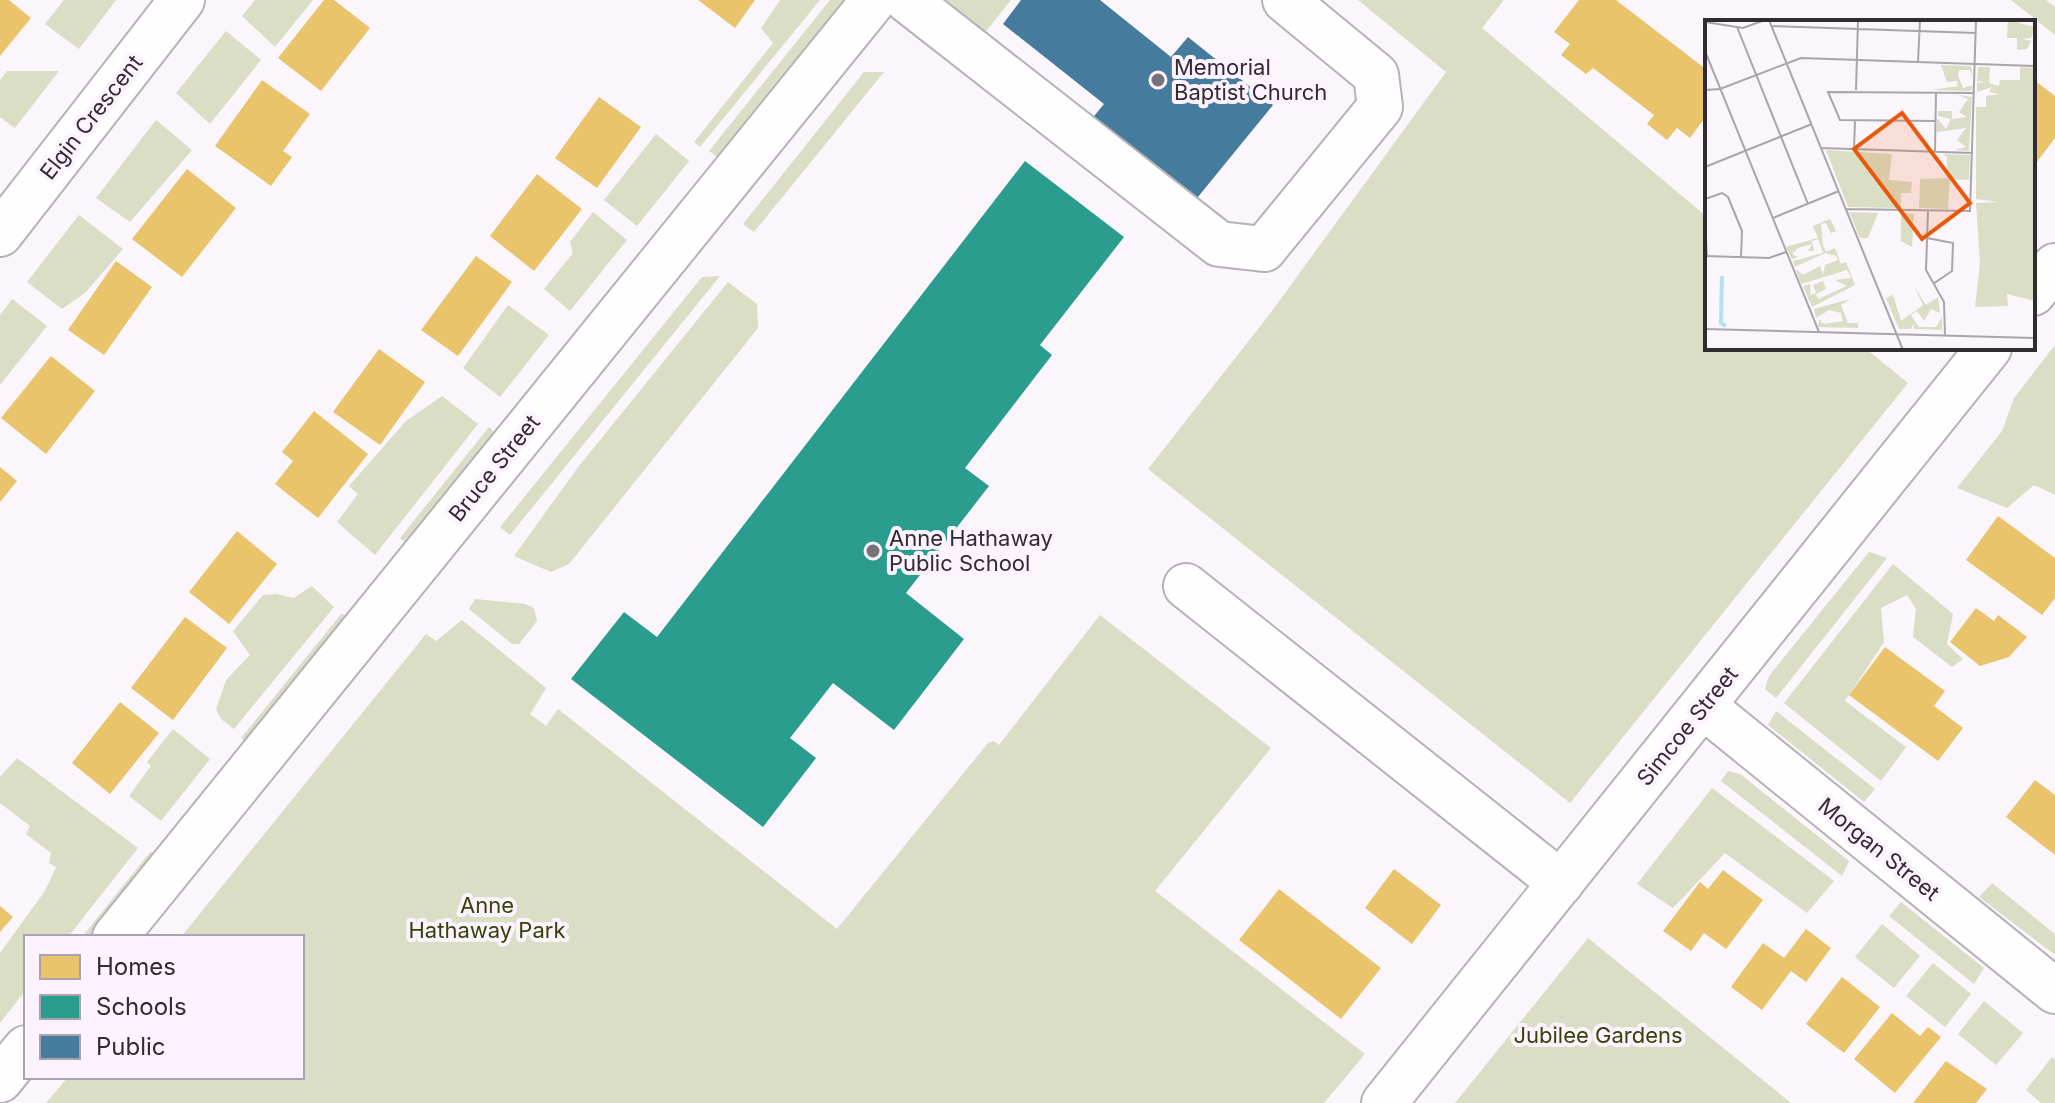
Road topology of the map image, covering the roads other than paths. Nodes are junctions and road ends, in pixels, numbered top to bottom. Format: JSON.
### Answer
{"nodes":[{"id":1,"x":182,"y":0,"type":"edge"},
{"id":2,"x":874,"y":0,"type":"edge"},
{"id":3,"x":907,"y":0,"type":"edge"},
{"id":4,"x":1285,"y":0,"type":"edge"},
{"id":5,"x":0,"y":234,"type":"edge"},
{"id":6,"x":2055,"y":266,"type":"edge"},
{"id":7,"x":2035,"y":291,"type":"edge"},
{"id":8,"x":1987,"y":350,"type":"edge"},
{"id":9,"x":1186,"y":586,"type":"dead end"},
{"id":10,"x":1703,"y":706,"type":"junction"},
{"id":11,"x":1561,"y":883,"type":"junction"},
{"id":12,"x":117,"y":935,"type":"edge"},
{"id":13,"x":2055,"y":991,"type":"edge"},
{"id":14,"x":24,"y":1050,"type":"edge"},
{"id":15,"x":0,"y":1080,"type":"edge"},
{"id":16,"x":1384,"y":1103,"type":"edge"}],
"edges":[{"from":1,"to":5,"type":"street","name":"Elgin Crescent"},
{"from":2,"to":12,"type":"street","name":"Bruce Street"},
{"from":3,"to":4,"type":"street"},
{"from":6,"to":7,"type":"street"},
{"from":8,"to":10,"type":"street","name":"Simcoe Street"},
{"from":9,"to":11,"type":"street"},
{"from":10,"to":11,"type":"street","name":"Simcoe Street"},
{"from":10,"to":13,"type":"street","name":"Morgan Street"},
{"from":11,"to":16,"type":"street","name":"Simcoe Street"},
{"from":14,"to":15,"type":"street"}]}
